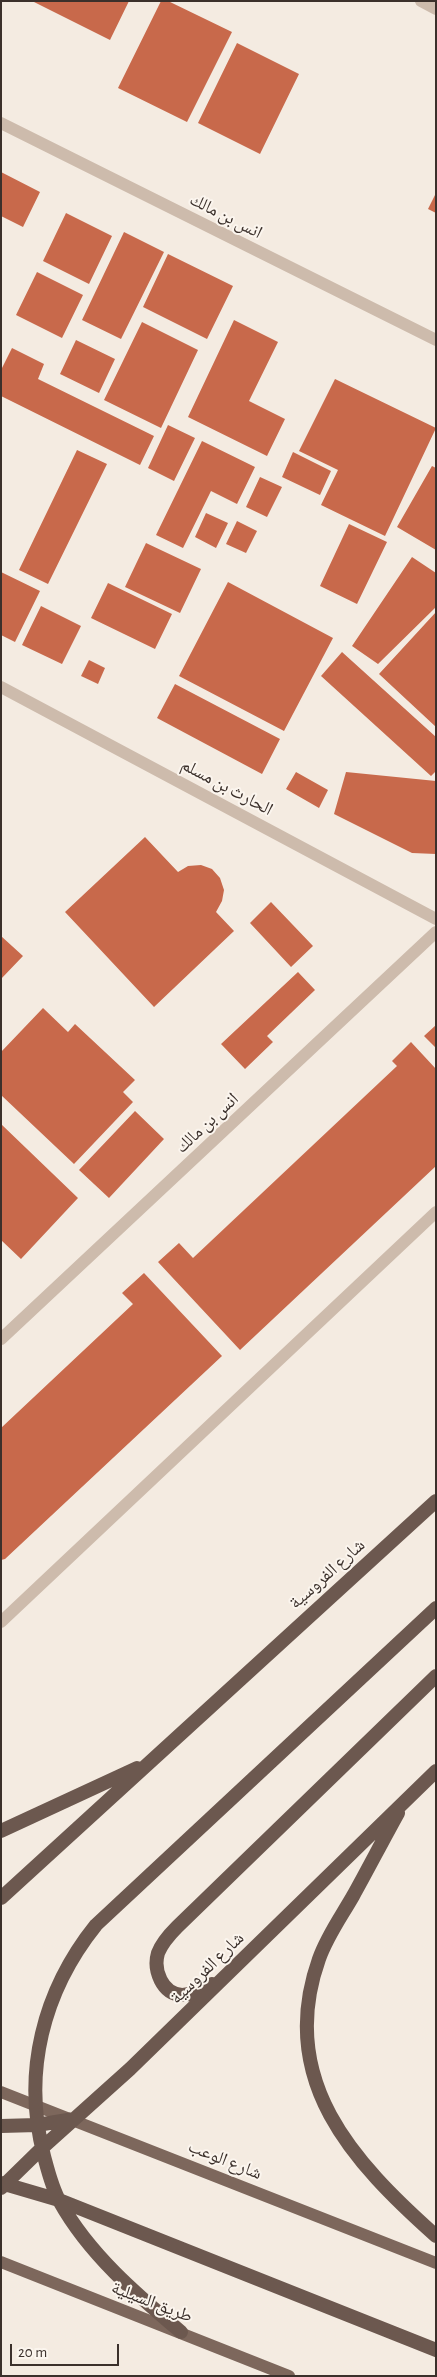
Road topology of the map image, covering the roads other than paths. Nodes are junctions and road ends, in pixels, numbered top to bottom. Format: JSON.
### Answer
{"nodes":[{"id":1,"x":421,"y":1,"type":"edge"},
{"id":2,"x":436,"y":9,"type":"edge"},
{"id":3,"x":1,"y":123,"type":"edge"},
{"id":4,"x":436,"y":340,"type":"edge"},
{"id":5,"x":1,"y":687,"type":"edge"},
{"id":6,"x":436,"y":919,"type":"edge"},
{"id":7,"x":436,"y":932,"type":"edge"},
{"id":8,"x":436,"y":1212,"type":"edge"},
{"id":9,"x":1,"y":1339,"type":"edge"},
{"id":10,"x":436,"y":1501,"type":"edge"},
{"id":11,"x":436,"y":1608,"type":"edge"},
{"id":12,"x":1,"y":1622,"type":"edge"},
{"id":13,"x":436,"y":1676,"type":"edge"},
{"id":14,"x":149,"y":1762,"type":"junction"},
{"id":15,"x":436,"y":1771,"type":"edge"},
{"id":16,"x":405,"y":1800,"type":"junction"},
{"id":17,"x":1,"y":1831,"type":"edge"},
{"id":18,"x":1,"y":1898,"type":"edge"},
{"id":19,"x":223,"y":1978,"type":"junction"},
{"id":20,"x":1,"y":2092,"type":"edge"},
{"id":21,"x":35,"y":2104,"type":"junction"},
{"id":22,"x":74,"y":2119,"type":"junction"},
{"id":23,"x":36,"y":2125,"type":"junction"},
{"id":24,"x":1,"y":2126,"type":"edge"},
{"id":25,"x":42,"y":2148,"type":"junction"},
{"id":26,"x":3,"y":2185,"type":"edge"},
{"id":27,"x":59,"y":2200,"type":"junction"},
{"id":28,"x":436,"y":2236,"type":"edge"},
{"id":29,"x":1,"y":2262,"type":"edge"},
{"id":30,"x":436,"y":2263,"type":"edge"},
{"id":31,"x":181,"y":2332,"type":"junction"},
{"id":32,"x":436,"y":2350,"type":"edge"},
{"id":33,"x":289,"y":2376,"type":"edge"}],
"edges":[{"from":1,"to":2,"type":"street"},
{"from":3,"to":4,"type":"street","name":"انس بن مالك"},
{"from":5,"to":6,"type":"street","name":"الحارث بن مسلم"},
{"from":7,"to":9,"type":"street","name":"انس بن مالك"},
{"from":8,"to":12,"type":"street"},
{"from":10,"to":14,"type":"highway","name":"شارع الفروسية"},
{"from":11,"to":21,"type":"highway"},
{"from":13,"to":19,"type":"highway"},
{"from":14,"to":17,"type":"highway"},
{"from":14,"to":18,"type":"highway","name":"شارع الفروسية"},
{"from":15,"to":16,"type":"highway","name":"شارع الفروسية"},
{"from":16,"to":19,"type":"highway","name":"شارع الفروسية"},
{"from":16,"to":28,"type":"highway"},
{"from":19,"to":22,"type":"highway","name":"شارع الفروسية"},
{"from":20,"to":21,"type":"main road","name":"شارع الوعب"},
{"from":21,"to":22,"type":"main road","name":"شارع الوعب"},
{"from":21,"to":23,"type":"highway"},
{"from":22,"to":23,"type":"highway"},
{"from":22,"to":25,"type":"highway","name":"شارع الفروسية"},
{"from":22,"to":30,"type":"main road","name":"شارع الوعب"},
{"from":23,"to":24,"type":"highway"},
{"from":23,"to":25,"type":"highway"},
{"from":25,"to":26,"type":"highway","name":"شارع الفروسية"},
{"from":25,"to":27,"type":"highway"},
{"from":26,"to":27,"type":"highway"},
{"from":27,"to":31,"type":"highway"},
{"from":27,"to":32,"type":"highway"},
{"from":29,"to":31,"type":"main road","name":"طريق السيلية"},
{"from":31,"to":33,"type":"main road","name":"طريق السيلية"}]}
